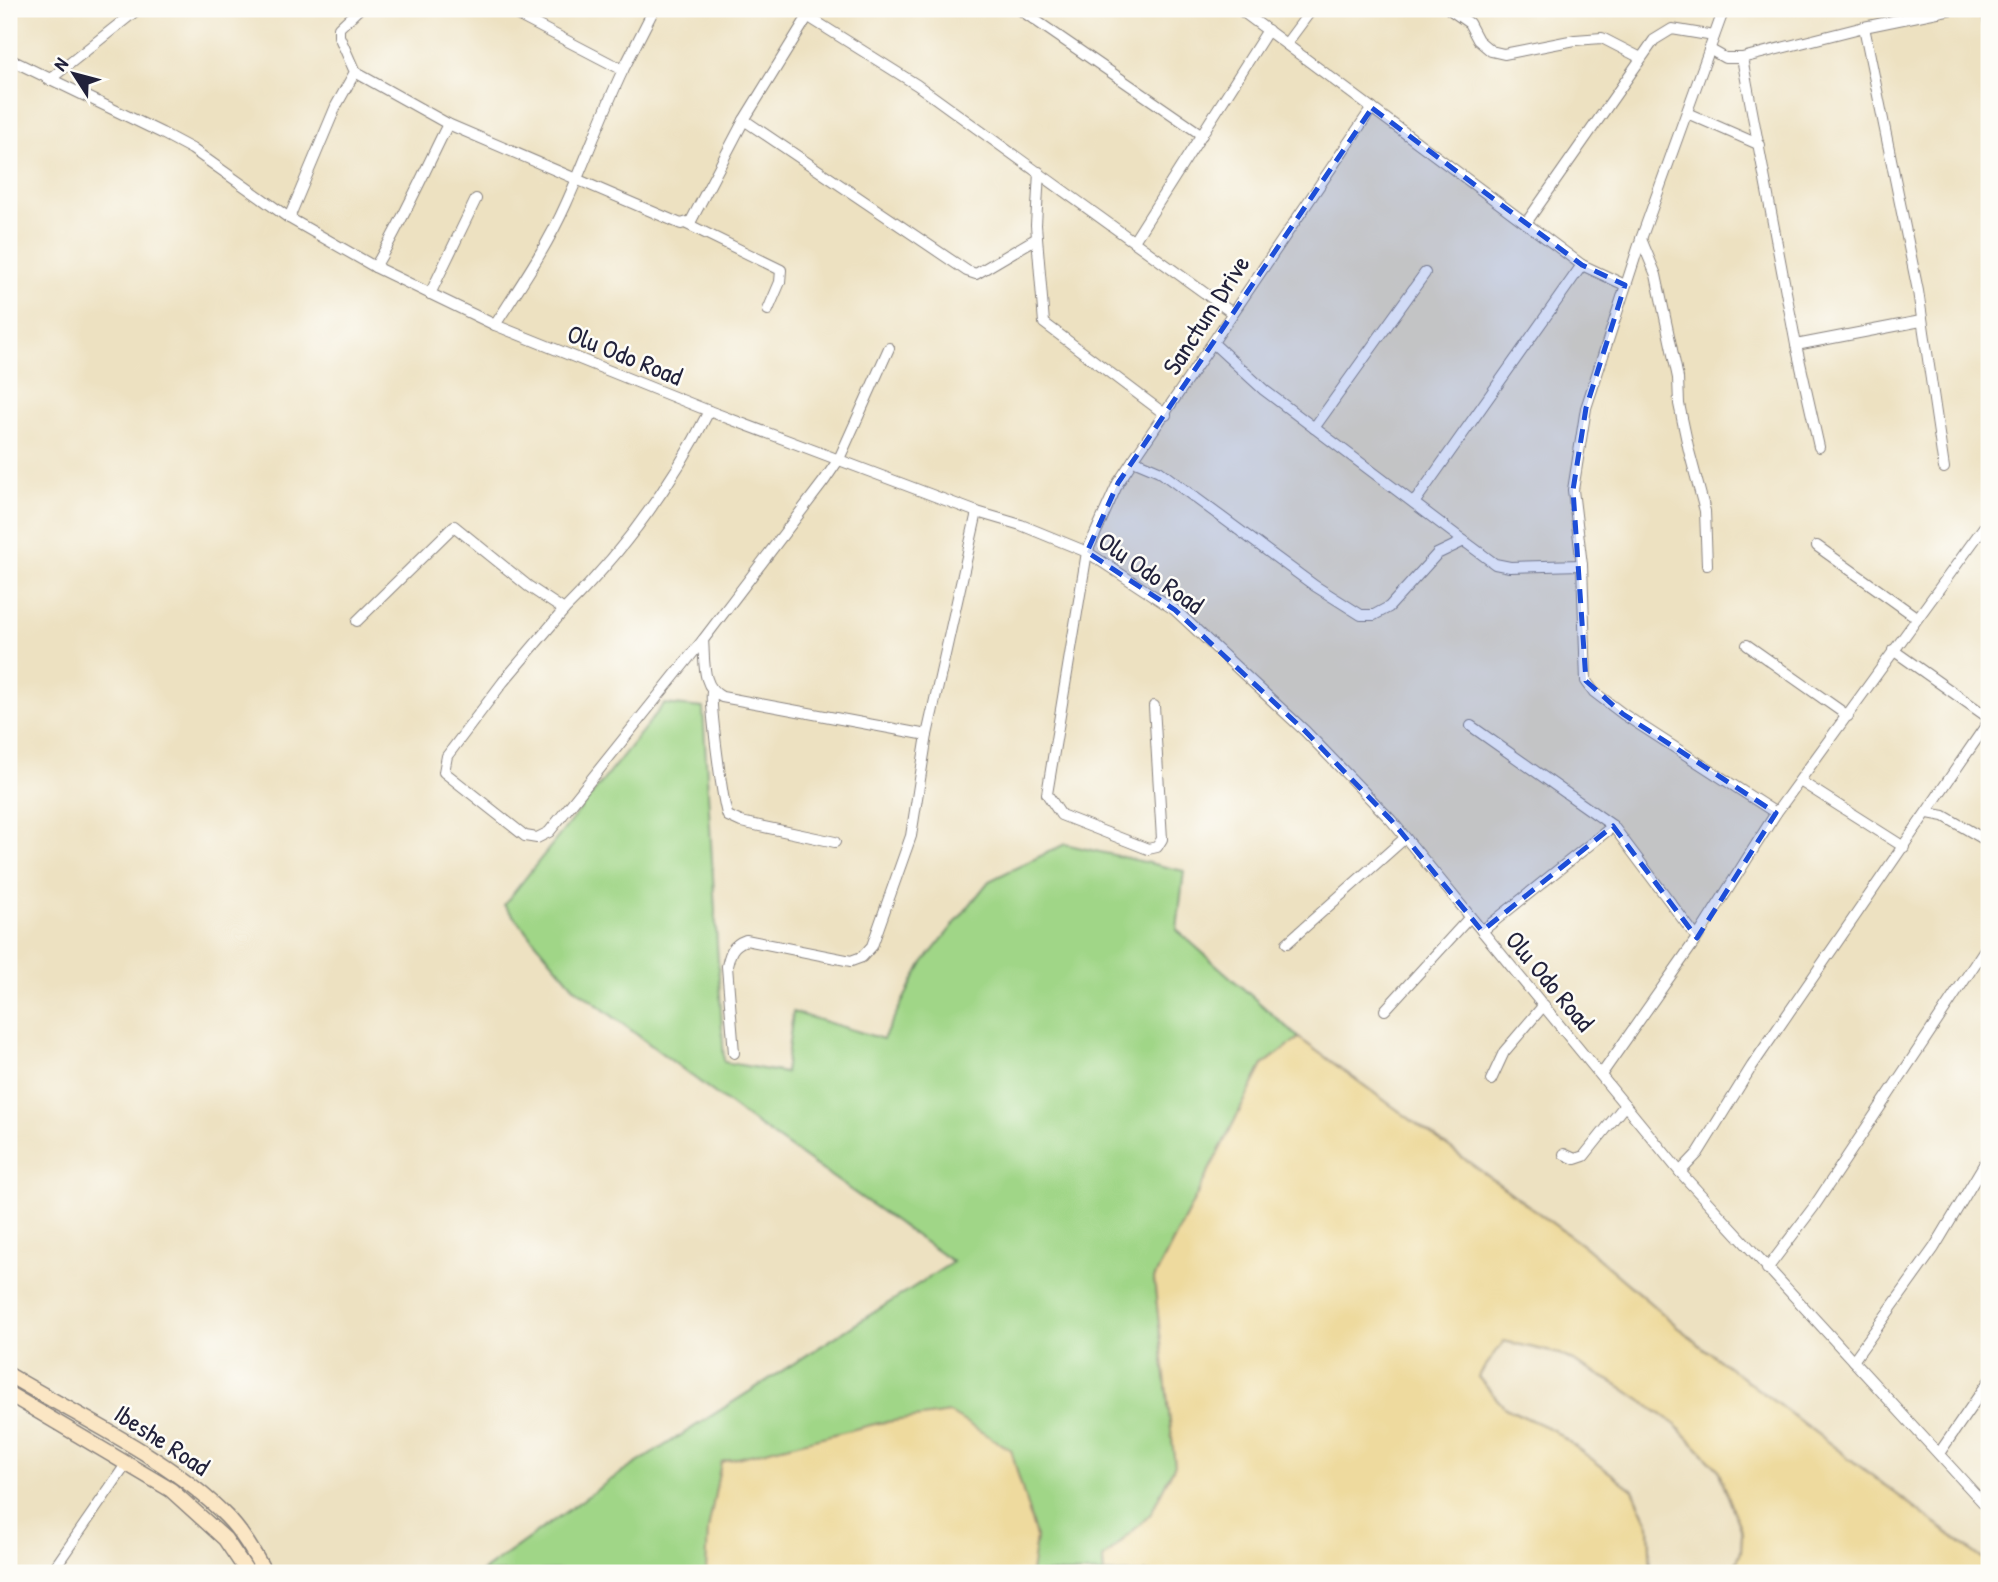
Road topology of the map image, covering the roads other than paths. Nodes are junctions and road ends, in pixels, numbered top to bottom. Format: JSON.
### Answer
{"nodes":[{"id":1,"x":359,"y":9,"type":"edge"},
{"id":2,"x":506,"y":9,"type":"edge"},
{"id":3,"x":654,"y":9,"type":"edge"},
{"id":4,"x":796,"y":9,"type":"edge"},
{"id":5,"x":1019,"y":9,"type":"edge"},
{"id":6,"x":1238,"y":9,"type":"edge"},
{"id":7,"x":1312,"y":9,"type":"edge"},
{"id":8,"x":1449,"y":9,"type":"edge"},
{"id":9,"x":1724,"y":9,"type":"edge"},
{"id":10,"x":1952,"y":9,"type":"edge"},
{"id":11,"x":1986,"y":9,"type":"edge"},
{"id":12,"x":134,"y":10,"type":"edge"},
{"id":13,"x":808,"y":16,"type":"junction"},
{"id":14,"x":1989,"y":24,"type":"edge"},
{"id":15,"x":1864,"y":27,"type":"junction"},
{"id":16,"x":1268,"y":30,"type":"junction"},
{"id":17,"x":1714,"y":36,"type":"junction"},
{"id":18,"x":1286,"y":44,"type":"junction"},
{"id":19,"x":1709,"y":49,"type":"junction"},
{"id":20,"x":1639,"y":57,"type":"junction"},
{"id":21,"x":1742,"y":58,"type":"junction"},
{"id":22,"x":9,"y":59,"type":"edge"},
{"id":23,"x":623,"y":70,"type":"junction"},
{"id":24,"x":355,"y":72,"type":"junction"},
{"id":25,"x":49,"y":80,"type":"junction"},
{"id":26,"x":1372,"y":108,"type":"junction"},
{"id":27,"x":1687,"y":113,"type":"junction"},
{"id":28,"x":744,"y":120,"type":"junction"},
{"id":29,"x":448,"y":124,"type":"junction"},
{"id":30,"x":1202,"y":135,"type":"junction"},
{"id":31,"x":1760,"y":145,"type":"junction"},
{"id":32,"x":1039,"y":172,"type":"junction"},
{"id":33,"x":576,"y":179,"type":"junction"},
{"id":34,"x":476,"y":199,"type":"dead end"},
{"id":35,"x":289,"y":218,"type":"junction"},
{"id":36,"x":1526,"y":223,"type":"junction"},
{"id":37,"x":687,"y":224,"type":"junction"},
{"id":38,"x":1037,"y":238,"type":"junction"},
{"id":39,"x":1641,"y":239,"type":"junction"},
{"id":40,"x":1134,"y":241,"type":"junction"},
{"id":41,"x":1582,"y":265,"type":"junction"},
{"id":42,"x":374,"y":267,"type":"junction"},
{"id":43,"x":1425,"y":273,"type":"dead end"},
{"id":44,"x":1625,"y":285,"type":"junction"},
{"id":45,"x":430,"y":294,"type":"junction"},
{"id":46,"x":768,"y":310,"type":"dead end"},
{"id":47,"x":1231,"y":312,"type":"junction"},
{"id":48,"x":1921,"y":321,"type":"junction"},
{"id":49,"x":495,"y":325,"type":"junction"},
{"id":50,"x":1213,"y":343,"type":"junction"},
{"id":51,"x":1796,"y":345,"type":"junction"},
{"id":52,"x":889,"y":348,"type":"dead end"},
{"id":53,"x":709,"y":411,"type":"junction"},
{"id":54,"x":1166,"y":415,"type":"junction"},
{"id":55,"x":1314,"y":428,"type":"junction"},
{"id":56,"x":1819,"y":447,"type":"dead end"},
{"id":57,"x":839,"y":459,"type":"junction"},
{"id":58,"x":1133,"y":460,"type":"junction"},
{"id":59,"x":1944,"y":468,"type":"dead end"},
{"id":60,"x":1414,"y":503,"type":"junction"},
{"id":61,"x":977,"y":513,"type":"junction"},
{"id":62,"x":1989,"y":520,"type":"edge"},
{"id":63,"x":1464,"y":541,"type":"junction"},
{"id":64,"x":1817,"y":546,"type":"dead end"},
{"id":65,"x":1087,"y":552,"type":"junction"},
{"id":66,"x":1582,"y":565,"type":"junction"},
{"id":67,"x":1707,"y":565,"type":"dead end"},
{"id":68,"x":565,"y":610,"type":"junction"},
{"id":69,"x":1916,"y":617,"type":"junction"},
{"id":70,"x":356,"y":621,"type":"dead end"},
{"id":71,"x":703,"y":640,"type":"junction"},
{"id":72,"x":1748,"y":645,"type":"dead end"},
{"id":73,"x":1893,"y":650,"type":"junction"},
{"id":74,"x":712,"y":692,"type":"junction"},
{"id":75,"x":1154,"y":706,"type":"dead end"},
{"id":76,"x":1848,"y":716,"type":"junction"},
{"id":77,"x":1989,"y":719,"type":"edge"},
{"id":78,"x":1471,"y":726,"type":"dead end"},
{"id":79,"x":927,"y":735,"type":"junction"},
{"id":80,"x":1800,"y":781,"type":"junction"},
{"id":81,"x":1776,"y":813,"type":"junction"},
{"id":82,"x":1928,"y":813,"type":"junction"},
{"id":83,"x":1613,"y":826,"type":"junction"},
{"id":84,"x":1405,"y":838,"type":"junction"},
{"id":85,"x":835,"y":842,"type":"dead end"},
{"id":86,"x":1989,"y":842,"type":"edge"},
{"id":87,"x":1904,"y":847,"type":"junction"},
{"id":88,"x":1470,"y":917,"type":"junction"},
{"id":89,"x":1482,"y":931,"type":"junction"},
{"id":90,"x":1697,"y":938,"type":"junction"},
{"id":91,"x":1287,"y":943,"type":"dead end"},
{"id":92,"x":1989,"y":943,"type":"edge"},
{"id":93,"x":1545,"y":1005,"type":"junction"},
{"id":94,"x":1385,"y":1010,"type":"dead end"},
{"id":95,"x":734,"y":1053,"type":"dead end"},
{"id":96,"x":1601,"y":1075,"type":"junction"},
{"id":97,"x":1491,"y":1080,"type":"dead end"},
{"id":98,"x":1625,"y":1105,"type":"junction"},
{"id":99,"x":1564,"y":1154,"type":"dead end"},
{"id":100,"x":1989,"y":1156,"type":"edge"},
{"id":101,"x":1680,"y":1171,"type":"junction"},
{"id":102,"x":1767,"y":1269,"type":"junction"},
{"id":103,"x":1853,"y":1361,"type":"junction"},
{"id":104,"x":9,"y":1376,"type":"edge"},
{"id":105,"x":1989,"y":1381,"type":"edge"},
{"id":106,"x":9,"y":1394,"type":"edge"},
{"id":107,"x":1940,"y":1452,"type":"junction"},
{"id":108,"x":127,"y":1463,"type":"junction"},
{"id":109,"x":1988,"y":1506,"type":"edge"},
{"id":110,"x":244,"y":1571,"type":"edge"},
{"id":111,"x":51,"y":1573,"type":"edge"},
{"id":112,"x":265,"y":1573,"type":"edge"}],
"edges":[{"from":1,"to":24,"type":"street"},
{"from":2,"to":23,"type":"street"},
{"from":3,"to":23,"type":"street"},
{"from":4,"to":13,"type":"street"},
{"from":5,"to":30,"type":"street"},
{"from":6,"to":16,"type":"street"},
{"from":7,"to":18,"type":"street"},
{"from":8,"to":20,"type":"street"},
{"from":9,"to":17,"type":"street"},
{"from":10,"to":15,"type":"street"},
{"from":11,"to":14,"type":"street"},
{"from":12,"to":25,"type":"street"},
{"from":13,"to":28,"type":"street"},
{"from":13,"to":32,"type":"street"},
{"from":15,"to":21,"type":"street"},
{"from":15,"to":48,"type":"street"},
{"from":16,"to":18,"type":"street"},
{"from":16,"to":30,"type":"street"},
{"from":17,"to":19,"type":"street"},
{"from":17,"to":20,"type":"street"},
{"from":18,"to":26,"type":"street"},
{"from":19,"to":21,"type":"street"},
{"from":19,"to":27,"type":"street"},
{"from":20,"to":36,"type":"street"},
{"from":21,"to":31,"type":"street"},
{"from":22,"to":25,"type":"street","name":"Olu Odo Road"},
{"from":23,"to":33,"type":"street"},
{"from":24,"to":29,"type":"street"},
{"from":24,"to":35,"type":"street"},
{"from":25,"to":35,"type":"street","name":"Olu Odo Road"},
{"from":26,"to":36,"type":"street"},
{"from":26,"to":47,"type":"street","name":"Sanctum Drive"},
{"from":27,"to":31,"type":"street"},
{"from":27,"to":39,"type":"street"},
{"from":28,"to":37,"type":"street"},
{"from":28,"to":38,"type":"street"},
{"from":29,"to":33,"type":"street"},
{"from":29,"to":42,"type":"street"},
{"from":30,"to":40,"type":"street"},
{"from":31,"to":51,"type":"street"},
{"from":32,"to":38,"type":"street"},
{"from":32,"to":40,"type":"street"},
{"from":33,"to":37,"type":"street"},
{"from":33,"to":49,"type":"street"},
{"from":34,"to":45,"type":"street"},
{"from":35,"to":42,"type":"street","name":"Olu Odo Road"},
{"from":36,"to":41,"type":"street"},
{"from":37,"to":46,"type":"street"},
{"from":38,"to":54,"type":"street"},
{"from":39,"to":44,"type":"street"},
{"from":39,"to":67,"type":"street"},
{"from":40,"to":47,"type":"street"},
{"from":41,"to":44,"type":"street"},
{"from":41,"to":60,"type":"street"},
{"from":42,"to":45,"type":"street","name":"Olu Odo Road"},
{"from":43,"to":55,"type":"street"},
{"from":44,"to":66,"type":"street"},
{"from":45,"to":49,"type":"street","name":"Olu Odo Road"},
{"from":47,"to":50,"type":"street","name":"Sanctum Drive"},
{"from":48,"to":51,"type":"street"},
{"from":48,"to":59,"type":"street"},
{"from":49,"to":53,"type":"street","name":"Olu Odo Road"},
{"from":50,"to":54,"type":"street","name":"Sanctum Drive"},
{"from":50,"to":55,"type":"street"},
{"from":51,"to":56,"type":"street"},
{"from":52,"to":57,"type":"street"},
{"from":53,"to":57,"type":"street","name":"Olu Odo Road"},
{"from":53,"to":68,"type":"street"},
{"from":54,"to":58,"type":"street","name":"Sanctum Drive"},
{"from":55,"to":60,"type":"street"},
{"from":57,"to":61,"type":"street","name":"Olu Odo Road"},
{"from":57,"to":71,"type":"street"},
{"from":58,"to":63,"type":"street"},
{"from":58,"to":65,"type":"street","name":"Sanctum Drive"},
{"from":60,"to":63,"type":"street"},
{"from":61,"to":65,"type":"street","name":"Olu Odo Road"},
{"from":61,"to":79,"type":"street"},
{"from":62,"to":69,"type":"street"},
{"from":63,"to":66,"type":"street"},
{"from":64,"to":69,"type":"street"},
{"from":65,"to":75,"type":"street","name":"Sanctum Drive"},
{"from":65,"to":84,"type":"street","name":"Olu Odo Road"},
{"from":66,"to":81,"type":"street"},
{"from":68,"to":70,"type":"street"},
{"from":68,"to":71,"type":"street"},
{"from":69,"to":73,"type":"street"},
{"from":71,"to":74,"type":"street"},
{"from":72,"to":76,"type":"street"},
{"from":73,"to":76,"type":"street"},
{"from":73,"to":77,"type":"street"},
{"from":74,"to":79,"type":"street"},
{"from":74,"to":85,"type":"street"},
{"from":76,"to":80,"type":"street"},
{"from":77,"to":82,"type":"street"},
{"from":78,"to":83,"type":"street"},
{"from":79,"to":95,"type":"street"},
{"from":80,"to":81,"type":"street"},
{"from":80,"to":87,"type":"street"},
{"from":81,"to":90,"type":"street"},
{"from":82,"to":86,"type":"street"},
{"from":82,"to":87,"type":"street"},
{"from":83,"to":89,"type":"street"},
{"from":83,"to":90,"type":"street"},
{"from":84,"to":88,"type":"street","name":"Olu Odo Road"},
{"from":84,"to":91,"type":"street"},
{"from":87,"to":101,"type":"street"},
{"from":88,"to":89,"type":"street","name":"Olu Odo Road"},
{"from":88,"to":94,"type":"street"},
{"from":89,"to":93,"type":"street","name":"Olu Odo Road"},
{"from":90,"to":96,"type":"street"},
{"from":92,"to":102,"type":"street"},
{"from":93,"to":96,"type":"street","name":"Olu Odo Road"},
{"from":93,"to":97,"type":"street"},
{"from":96,"to":98,"type":"street","name":"Olu Odo Road"},
{"from":98,"to":99,"type":"street"},
{"from":98,"to":101,"type":"street","name":"Olu Odo Road"},
{"from":100,"to":103,"type":"street"},
{"from":101,"to":102,"type":"street","name":"Olu Odo Road"},
{"from":102,"to":103,"type":"street","name":"Olu Odo Road"},
{"from":103,"to":107,"type":"street","name":"Olu Odo Road"},
{"from":104,"to":112,"type":"main road","name":"Ibeshe Road"},
{"from":105,"to":107,"type":"street"},
{"from":106,"to":108,"type":"main road","name":"Ibeshe Road"},
{"from":107,"to":109,"type":"street","name":"Olu Odo Road"},
{"from":108,"to":110,"type":"main road","name":"Ibeshe Road"},
{"from":108,"to":111,"type":"street"}]}
